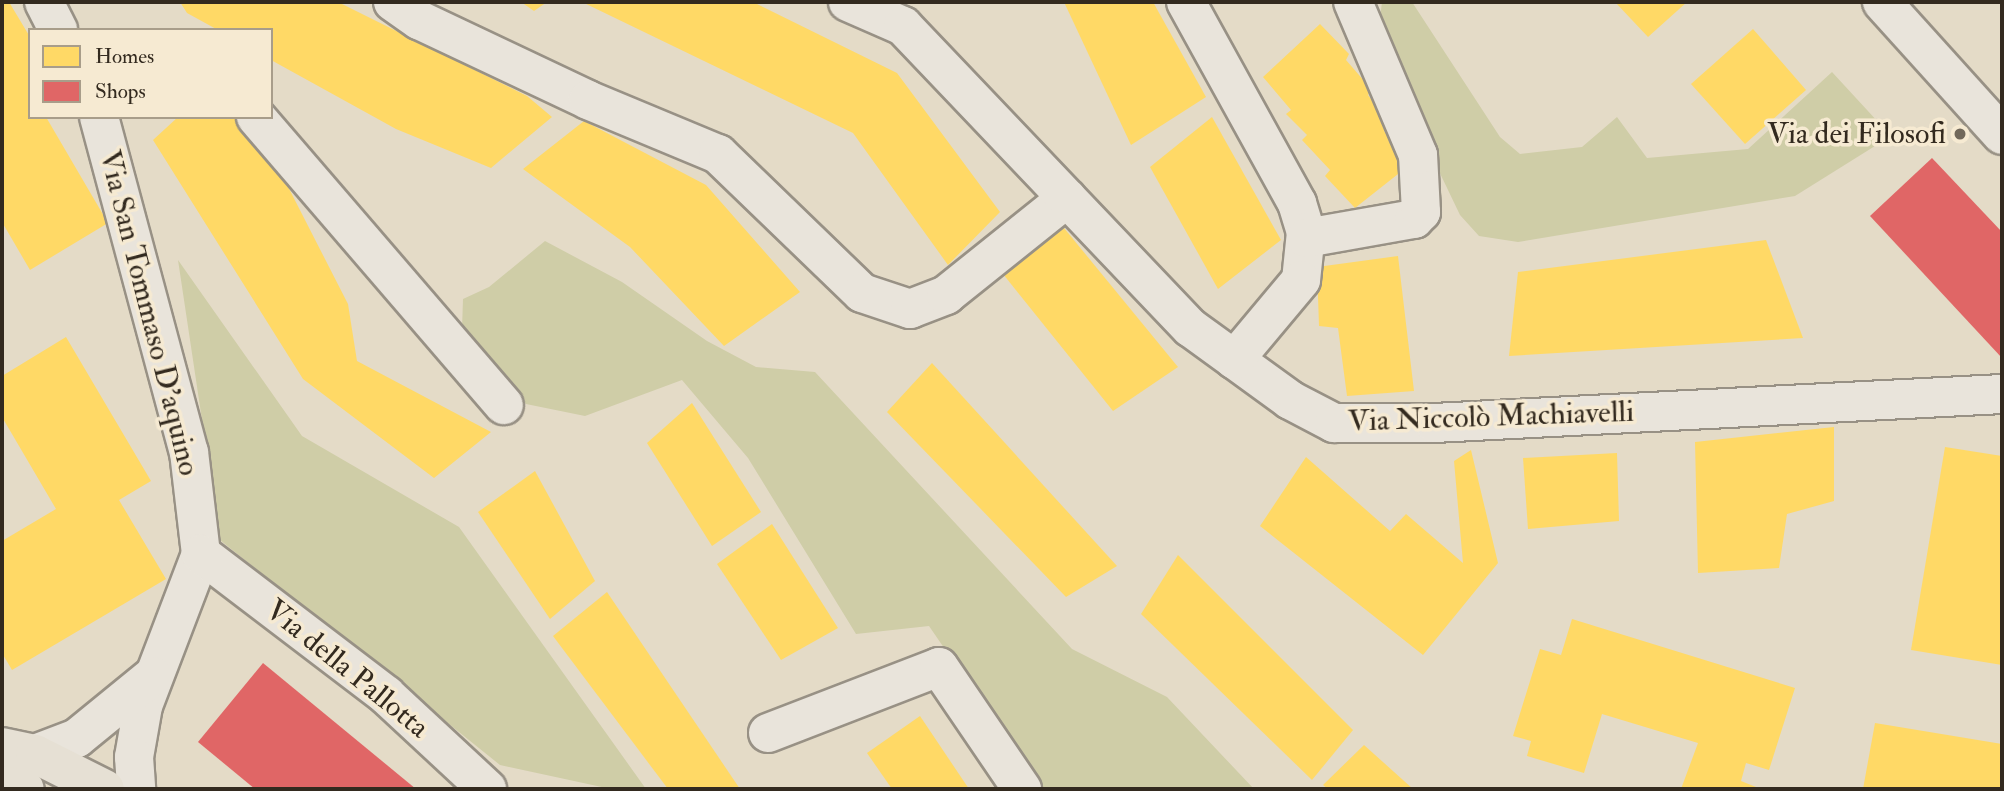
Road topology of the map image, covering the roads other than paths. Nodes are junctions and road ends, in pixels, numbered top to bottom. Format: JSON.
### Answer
{"nodes":[{"id":1,"x":44,"y":2,"type":"edge"},
{"id":2,"x":393,"y":2,"type":"edge"},
{"id":3,"x":848,"y":2,"type":"edge"},
{"id":4,"x":1186,"y":2,"type":"edge"},
{"id":5,"x":1353,"y":2,"type":"edge"},
{"id":6,"x":1882,"y":2,"type":"edge"},
{"id":7,"x":57,"y":28,"type":"edge"},
{"id":8,"x":100,"y":119,"type":"edge"},
{"id":9,"x":258,"y":119,"type":"edge"},
{"id":10,"x":2002,"y":135,"type":"edge"},
{"id":11,"x":1067,"y":198,"type":"junction"},
{"id":12,"x":1306,"y":238,"type":"junction"},
{"id":13,"x":1234,"y":360,"type":"junction"},
{"id":14,"x":2002,"y":394,"type":"edge"},
{"id":15,"x":504,"y":405,"type":"dead end"},
{"id":16,"x":201,"y":554,"type":"junction"},
{"id":17,"x":160,"y":670,"type":"junction"},
{"id":18,"x":768,"y":733,"type":"dead end"},
{"id":19,"x":20,"y":763,"type":"edge"},
{"id":20,"x":2,"y":785,"type":"edge"},
{"id":21,"x":494,"y":788,"type":"edge"},
{"id":22,"x":106,"y":789,"type":"edge"},
{"id":23,"x":136,"y":789,"type":"edge"},
{"id":24,"x":1022,"y":789,"type":"edge"}],
"edges":[{"from":1,"to":7,"type":"street"},
{"from":2,"to":11,"type":"street"},
{"from":3,"to":11,"type":"street","name":"Via Niccolò Machiavelli"},
{"from":4,"to":12,"type":"street"},
{"from":5,"to":12,"type":"street"},
{"from":6,"to":10,"type":"street"},
{"from":8,"to":16,"type":"street","name":"Via San Tommaso D'aquino"},
{"from":9,"to":15,"type":"street"},
{"from":11,"to":13,"type":"street","name":"Via Niccolò Machiavelli"},
{"from":12,"to":13,"type":"street"},
{"from":13,"to":14,"type":"street","name":"Via Niccolò Machiavelli"},
{"from":16,"to":17,"type":"street","name":"Via San Tommaso D'aquino"},
{"from":16,"to":21,"type":"street","name":"Via della Pallotta"},
{"from":17,"to":19,"type":"street","name":"Via San Tommaso D'aquino"},
{"from":17,"to":23,"type":"street","name":"Via San Tommaso D'aquino"},
{"from":18,"to":24,"type":"street"},
{"from":19,"to":20,"type":"main road"},
{"from":19,"to":22,"type":"main road"}]}
